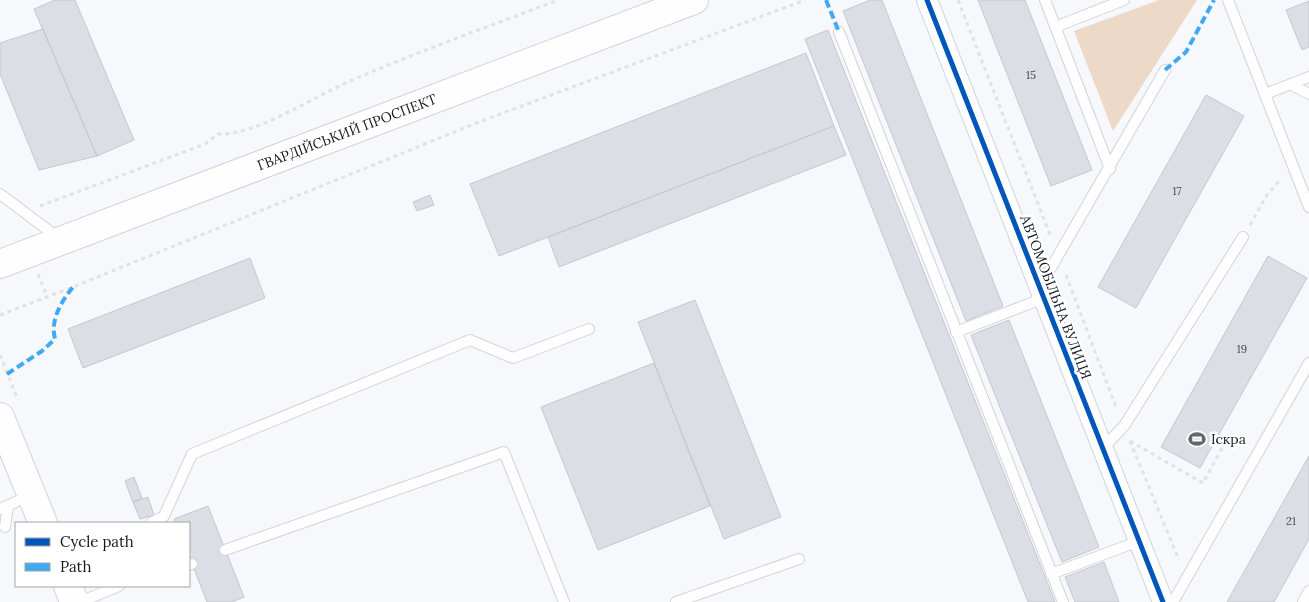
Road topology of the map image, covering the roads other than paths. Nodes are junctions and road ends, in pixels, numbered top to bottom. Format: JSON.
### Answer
{"nodes":[{"id":1,"x":694,"y":0,"type":"edge"},
{"id":2,"x":927,"y":0,"type":"edge"},
{"id":3,"x":1046,"y":0,"type":"edge"},
{"id":4,"x":1124,"y":0,"type":"edge"},
{"id":5,"x":1228,"y":0,"type":"edge"},
{"id":6,"x":1055,"y":27,"type":"junction"},
{"id":7,"x":839,"y":32,"type":"dead end"},
{"id":8,"x":1165,"y":70,"type":"dead end"},
{"id":9,"x":1309,"y":77,"type":"edge"},
{"id":10,"x":1290,"y":84,"type":"junction"},
{"id":11,"x":1265,"y":94,"type":"junction"},
{"id":12,"x":1309,"y":94,"type":"edge"},
{"id":13,"x":1110,"y":169,"type":"junction"},
{"id":14,"x":0,"y":194,"type":"edge"},
{"id":15,"x":1309,"y":207,"type":"edge"},
{"id":16,"x":1243,"y":237,"type":"road end"},
{"id":17,"x":63,"y":241,"type":"junction"},
{"id":18,"x":0,"y":264,"type":"edge"},
{"id":19,"x":1042,"y":293,"type":"junction"},
{"id":20,"x":589,"y":329,"type":"dead end"},
{"id":21,"x":956,"y":332,"type":"junction"},
{"id":22,"x":1309,"y":363,"type":"edge"},
{"id":23,"x":0,"y":417,"type":"edge"},
{"id":24,"x":1103,"y":448,"type":"junction"},
{"id":25,"x":13,"y":503,"type":"edge"},
{"id":26,"x":41,"y":522,"type":"edge"},
{"id":27,"x":153,"y":522,"type":"edge"},
{"id":28,"x":5,"y":527,"type":"dead end"},
{"id":29,"x":1139,"y":541,"type":"junction"},
{"id":30,"x":225,"y":550,"type":"dead end"},
{"id":31,"x":800,"y":559,"type":"dead end"},
{"id":32,"x":1051,"y":574,"type":"junction"},
{"id":33,"x":68,"y":587,"type":"edge"},
{"id":34,"x":117,"y":587,"type":"edge"},
{"id":35,"x":1309,"y":591,"type":"edge"},
{"id":36,"x":74,"y":602,"type":"edge"},
{"id":37,"x":80,"y":602,"type":"edge"},
{"id":38,"x":564,"y":602,"type":"edge"},
{"id":39,"x":676,"y":602,"type":"edge"},
{"id":40,"x":1062,"y":602,"type":"edge"},
{"id":41,"x":1163,"y":602,"type":"edge"},
{"id":42,"x":1173,"y":602,"type":"edge"},
{"id":43,"x":1303,"y":602,"type":"edge"}],
"edges":[{"from":1,"to":17,"type":"main road","name":"ГВАРДІЙСЬКИЙ ПРОСПЕКТ"},
{"from":2,"to":19,"type":"street","name":"АВТОМОБІЛЬНА ВУЛИЦЯ"},
{"from":3,"to":6,"type":"lane"},
{"from":4,"to":6,"type":"lane"},
{"from":5,"to":11,"type":"lane"},
{"from":6,"to":13,"type":"lane"},
{"from":7,"to":21,"type":"lane"},
{"from":8,"to":13,"type":"lane"},
{"from":9,"to":10,"type":"lane"},
{"from":10,"to":11,"type":"lane"},
{"from":10,"to":12,"type":"lane"},
{"from":11,"to":15,"type":"lane"},
{"from":13,"to":19,"type":"lane"},
{"from":14,"to":17,"type":"lane"},
{"from":16,"to":24,"type":"lane"},
{"from":17,"to":18,"type":"main road","name":"ГВАРДІЙСЬКИЙ ПРОСПЕКТ"},
{"from":19,"to":21,"type":"lane"},
{"from":19,"to":24,"type":"street","name":"АВТОМОБІЛЬНА ВУЛИЦЯ"},
{"from":20,"to":27,"type":"lane"},
{"from":21,"to":32,"type":"lane"},
{"from":22,"to":42,"type":"lane"},
{"from":23,"to":25,"type":"main road"},
{"from":24,"to":29,"type":"street","name":"АВТОМОБІЛЬНА ВУЛИЦЯ"},
{"from":25,"to":26,"type":"main road"},
{"from":25,"to":28,"type":"lane"},
{"from":29,"to":32,"type":"lane"},
{"from":29,"to":41,"type":"street","name":"АВТОМОБІЛЬНА ВУЛИЦЯ"},
{"from":30,"to":38,"type":"lane"},
{"from":31,"to":39,"type":"lane"},
{"from":32,"to":40,"type":"lane"},
{"from":33,"to":36,"type":"main road"},
{"from":34,"to":37,"type":"lane"},
{"from":35,"to":43,"type":"lane"}]}
